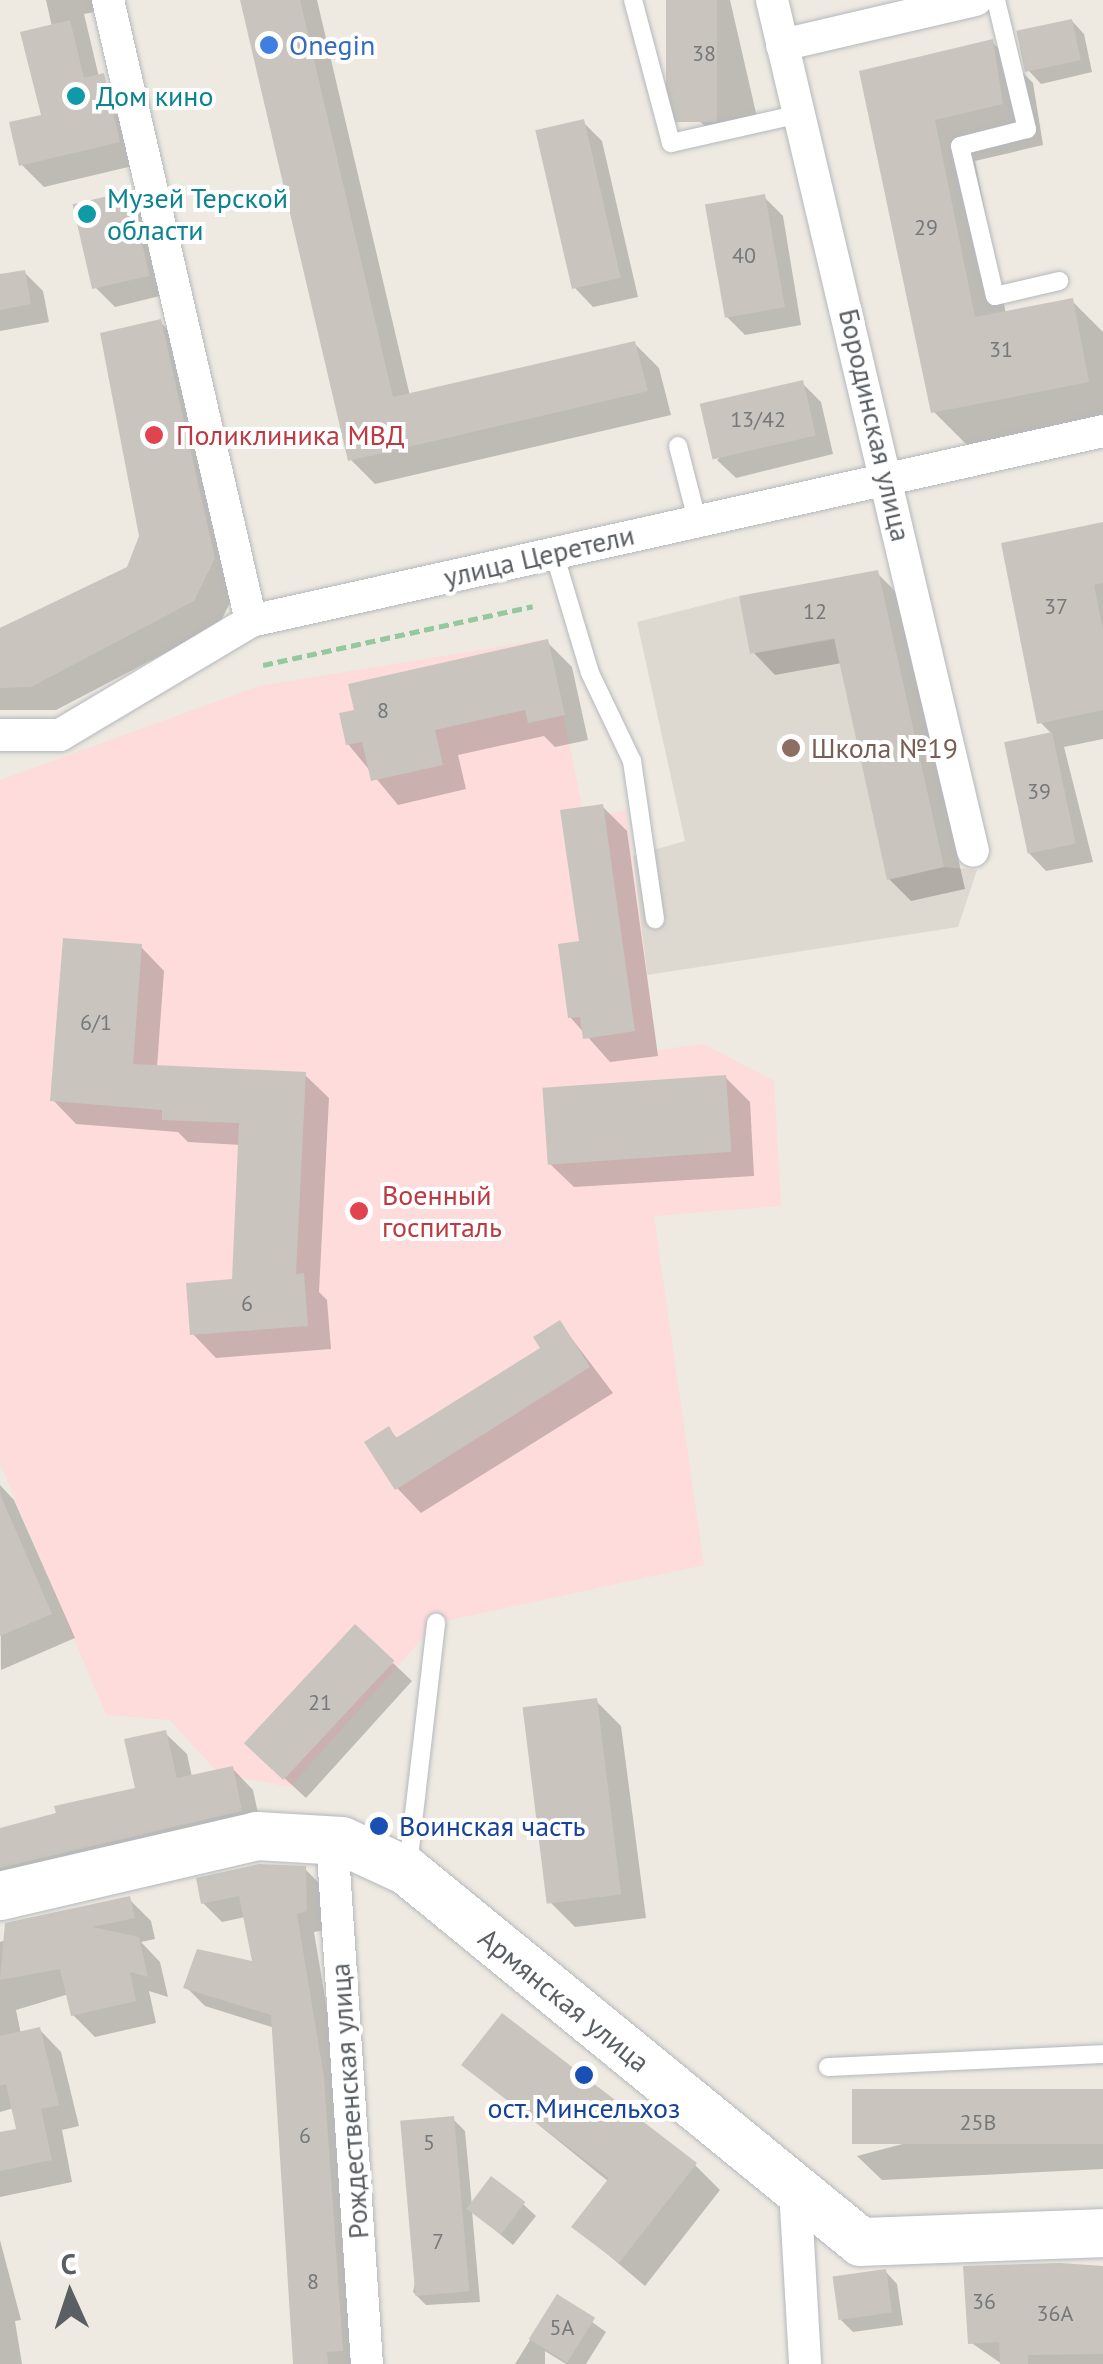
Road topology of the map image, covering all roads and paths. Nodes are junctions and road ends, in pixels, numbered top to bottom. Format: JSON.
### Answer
{"nodes":[{"id":1,"x":108,"y":0,"type":"edge"},
{"id":2,"x":633,"y":0,"type":"edge"},
{"id":3,"x":772,"y":0,"type":"edge"},
{"id":4,"x":976,"y":0,"type":"edge"},
{"id":5,"x":996,"y":0,"type":"edge"},
{"id":6,"x":782,"y":44,"type":"junction"},
{"id":7,"x":800,"y":114,"type":"junction"},
{"id":8,"x":1059,"y":281,"type":"dead end"},
{"id":9,"x":1103,"y":431,"type":"edge"},
{"id":10,"x":678,"y":446,"type":"dead end"},
{"id":11,"x":889,"y":477,"type":"junction"},
{"id":12,"x":697,"y":520,"type":"junction"},
{"id":13,"x":554,"y":552,"type":"junction"},
{"id":14,"x":533,"y":606,"type":"dead end"},
{"id":15,"x":251,"y":621,"type":"junction"},
{"id":16,"x":263,"y":665,"type":"dead end"},
{"id":17,"x":0,"y":734,"type":"edge"},
{"id":18,"x":972,"y":852,"type":"dead end"},
{"id":19,"x":654,"y":918,"type":"dead end"},
{"id":20,"x":436,"y":1624,"type":"dead end"},
{"id":21,"x":332,"y":1839,"type":"junction"},
{"id":22,"x":407,"y":1871,"type":"junction"},
{"id":23,"x":0,"y":1896,"type":"edge"},
{"id":24,"x":1103,"y":2054,"type":"edge"},
{"id":25,"x":828,"y":2067,"type":"dead end"},
{"id":26,"x":796,"y":2189,"type":"junction"},
{"id":27,"x":1103,"y":2233,"type":"edge"},
{"id":28,"x":367,"y":2364,"type":"edge"},
{"id":29,"x":805,"y":2364,"type":"edge"}],
"edges":[{"from":1,"to":15,"type":"street"},
{"from":2,"to":7,"type":"lane"},
{"from":3,"to":6,"type":"street","name":"Бородинская улица"},
{"from":4,"to":6,"type":"street"},
{"from":5,"to":8,"type":"lane"},
{"from":6,"to":7,"type":"street","name":"Бородинская улица"},
{"from":7,"to":11,"type":"street","name":"Бородинская улица"},
{"from":9,"to":11,"type":"street","name":"улица Церетели"},
{"from":10,"to":12,"type":"lane"},
{"from":11,"to":12,"type":"street","name":"улица Церетели"},
{"from":11,"to":18,"type":"street","name":"Бородинская улица"},
{"from":12,"to":13,"type":"street","name":"улица Церетели"},
{"from":13,"to":15,"type":"street","name":"улица Церетели"},
{"from":13,"to":19,"type":"lane"},
{"from":14,"to":16,"type":"path"},
{"from":15,"to":17,"type":"street","name":"улица Церетели"},
{"from":20,"to":22,"type":"lane"},
{"from":21,"to":22,"type":"main road","name":"Армянская улица"},
{"from":21,"to":23,"type":"main road","name":"Армянская улица"},
{"from":21,"to":28,"type":"street","name":"Рождественская улица"},
{"from":22,"to":26,"type":"main road","name":"Армянская улица"},
{"from":24,"to":25,"type":"lane"},
{"from":26,"to":27,"type":"main road","name":"Армянская улица"},
{"from":26,"to":29,"type":"street"}]}
